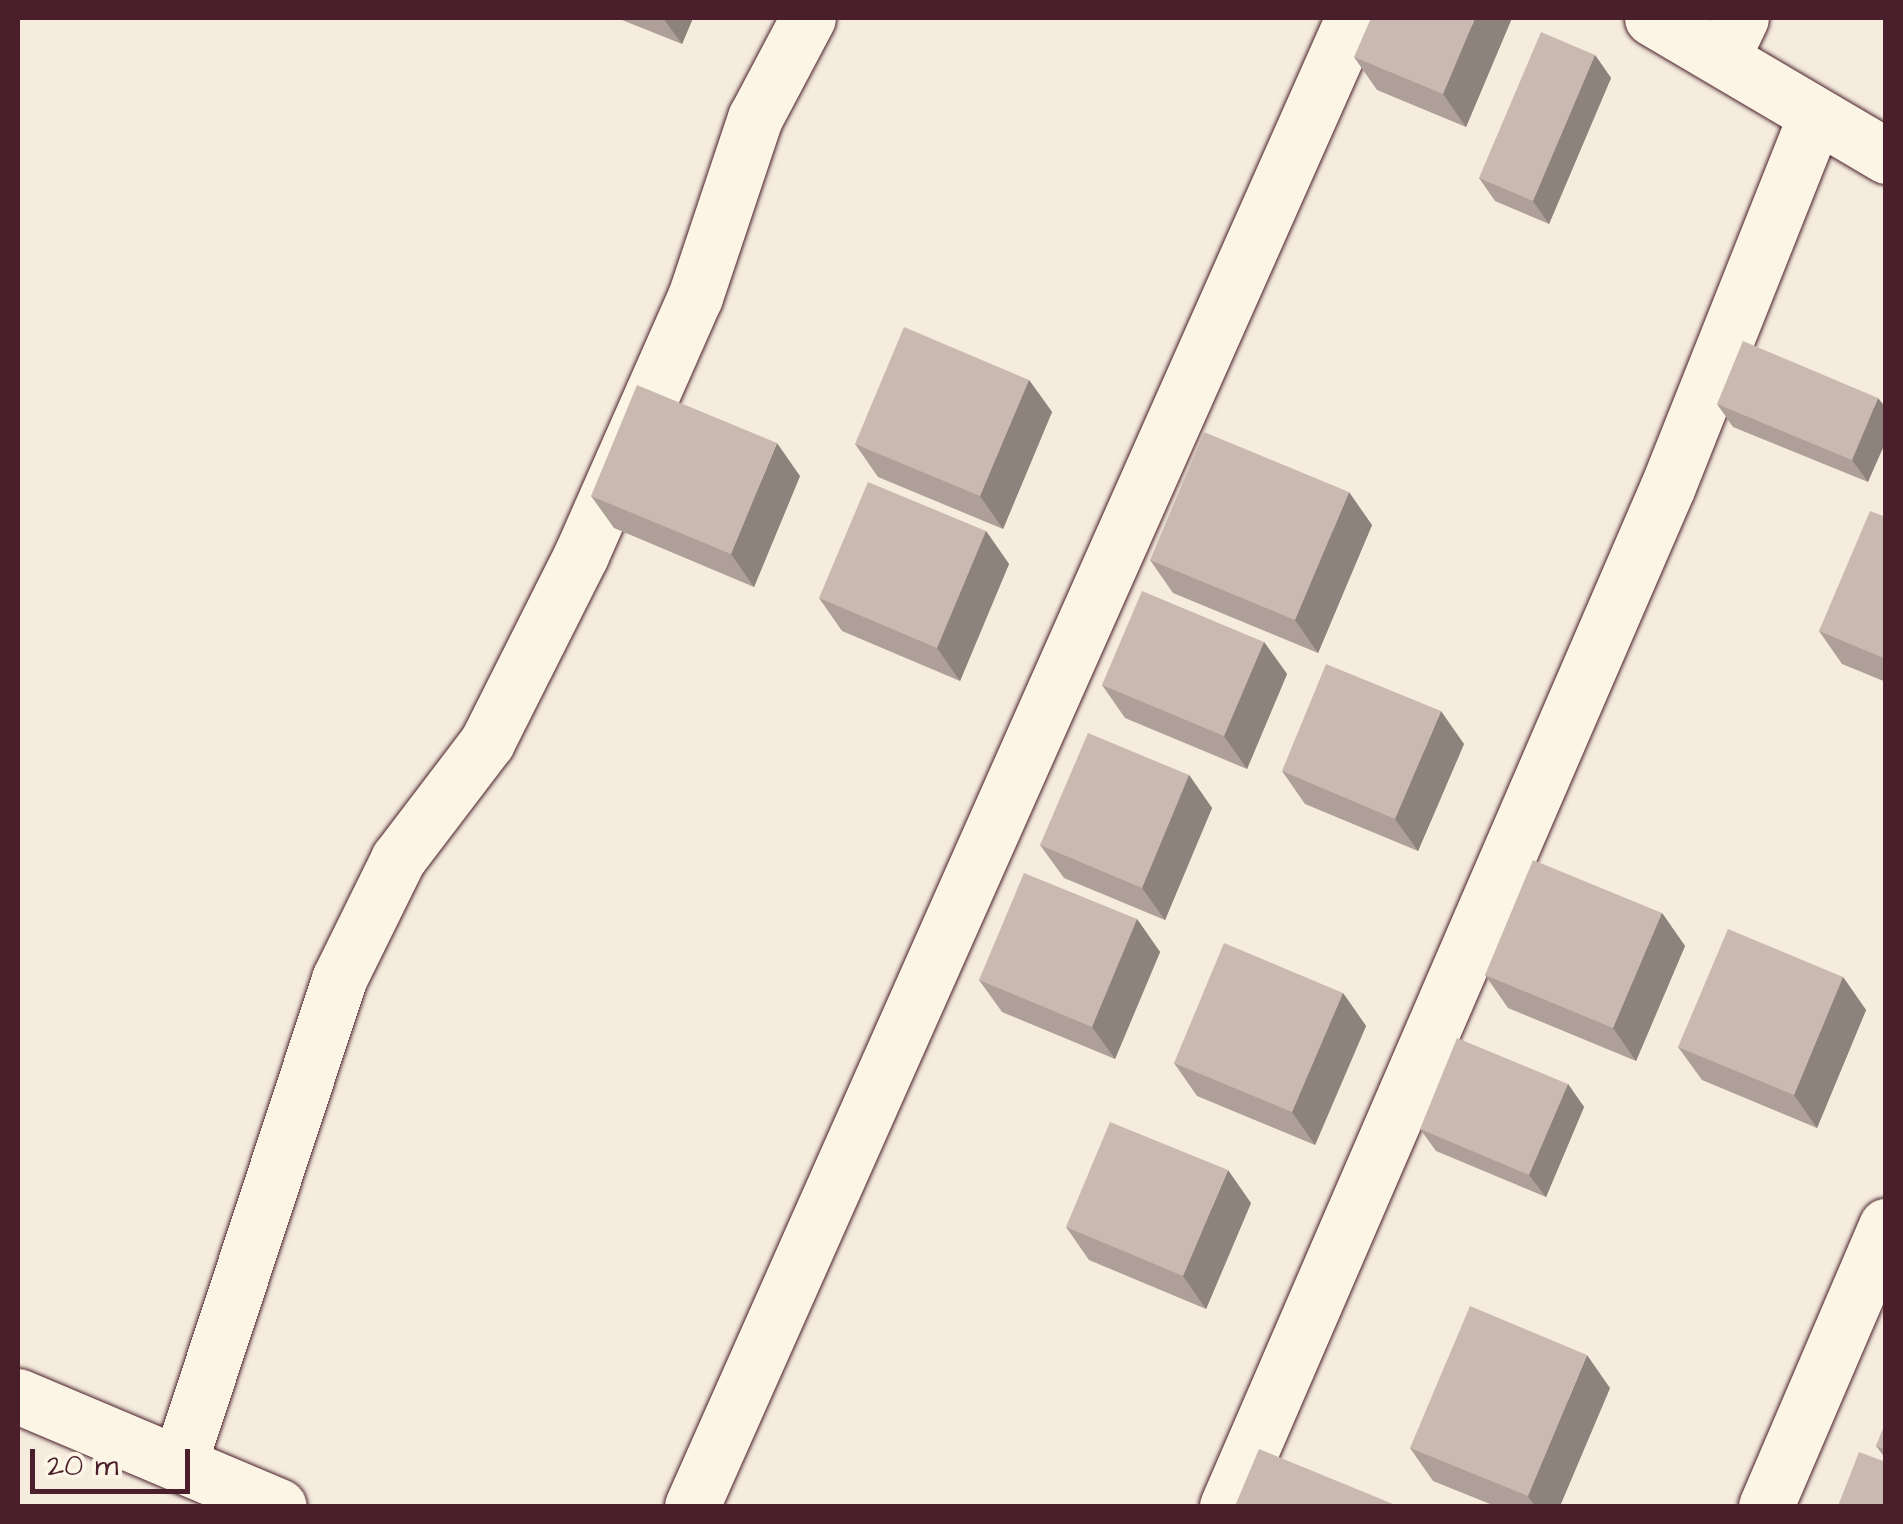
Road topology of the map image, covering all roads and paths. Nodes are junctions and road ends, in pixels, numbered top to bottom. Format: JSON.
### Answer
{"nodes":[{"id":1,"x":808,"y":18,"type":"edge"},
{"id":2,"x":1353,"y":18,"type":"edge"},
{"id":3,"x":1652,"y":18,"type":"edge"},
{"id":4,"x":1732,"y":38,"type":"edge"},
{"id":5,"x":1814,"y":120,"type":"junction"},
{"id":6,"x":1886,"y":156,"type":"edge"},
{"id":7,"x":1886,"y":1226,"type":"edge"},
{"id":8,"x":18,"y":1396,"type":"edge"},
{"id":9,"x":180,"y":1461,"type":"junction"},
{"id":10,"x":279,"y":1506,"type":"edge"},
{"id":11,"x":692,"y":1506,"type":"edge"},
{"id":12,"x":1227,"y":1506,"type":"edge"},
{"id":13,"x":1766,"y":1506,"type":"edge"}],
"edges":[{"from":1,"to":9,"type":"street"},
{"from":2,"to":11,"type":"street"},
{"from":3,"to":4,"type":"street"},
{"from":4,"to":5,"type":"street"},
{"from":5,"to":6,"type":"street"},
{"from":5,"to":12,"type":"street"},
{"from":7,"to":13,"type":"street"},
{"from":8,"to":9,"type":"street"},
{"from":9,"to":10,"type":"street"}]}
